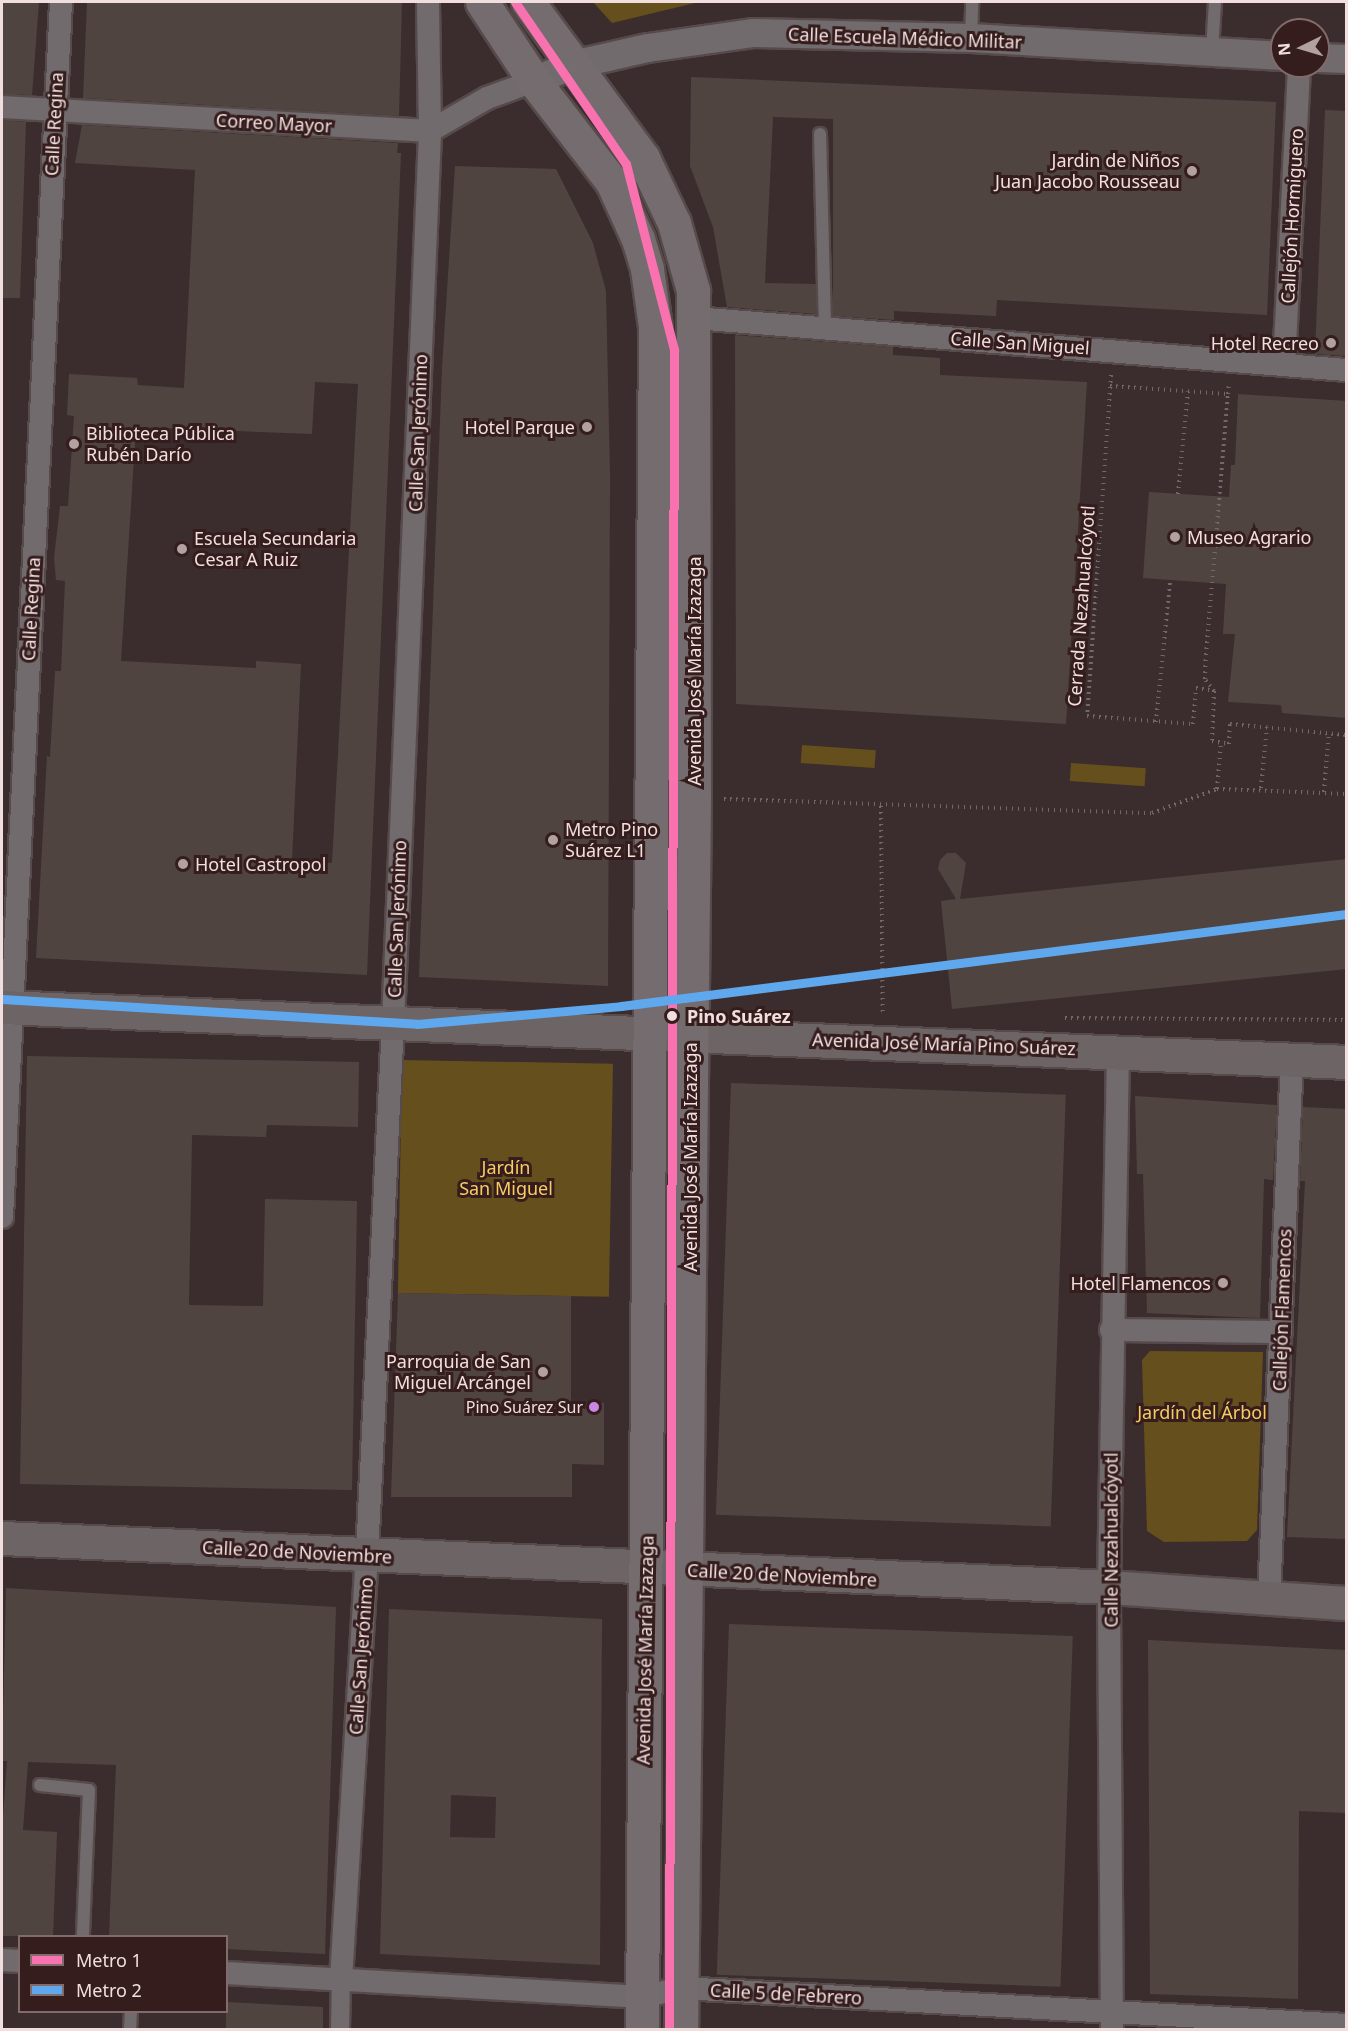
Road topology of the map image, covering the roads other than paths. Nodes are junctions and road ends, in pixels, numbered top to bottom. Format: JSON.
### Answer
{"nodes":[{"id":1,"x":61,"y":2,"type":"edge"},
{"id":2,"x":428,"y":2,"type":"edge"},
{"id":3,"x":482,"y":2,"type":"edge"},
{"id":4,"x":528,"y":2,"type":"edge"},
{"id":5,"x":972,"y":2,"type":"edge"},
{"id":6,"x":1215,"y":2,"type":"edge"},
{"id":7,"x":971,"y":38,"type":"junction"},
{"id":8,"x":1212,"y":52,"type":"junction"},
{"id":9,"x":1270,"y":55,"type":"edge"},
{"id":10,"x":1330,"y":58,"type":"edge"},
{"id":11,"x":1347,"y":59,"type":"edge"},
{"id":12,"x":573,"y":65,"type":"junction"},
{"id":13,"x":1298,"y":78,"type":"edge"},
{"id":14,"x":534,"y":81,"type":"junction"},
{"id":15,"x":2,"y":106,"type":"edge"},
{"id":16,"x":55,"y":111,"type":"junction"},
{"id":17,"x":430,"y":131,"type":"junction"},
{"id":18,"x":820,"y":134,"type":"dead end"},
{"id":19,"x":694,"y":318,"type":"junction"},
{"id":20,"x":825,"y":328,"type":"junction"},
{"id":21,"x":1284,"y":365,"type":"junction"},
{"id":22,"x":1347,"y":370,"type":"edge"},
{"id":23,"x":7,"y":1007,"type":"edge"},
{"id":24,"x":393,"y":1023,"type":"junction"},
{"id":25,"x":650,"y":1032,"type":"junction"},
{"id":26,"x":691,"y":1033,"type":"junction"},
{"id":27,"x":1118,"y":1051,"type":"junction"},
{"id":28,"x":1292,"y":1059,"type":"junction"},
{"id":29,"x":1347,"y":1062,"type":"edge"},
{"id":30,"x":2,"y":1217,"type":"edge"},
{"id":31,"x":1112,"y":1330,"type":"junction"},
{"id":32,"x":1281,"y":1332,"type":"junction"},
{"id":33,"x":2,"y":1538,"type":"edge"},
{"id":34,"x":367,"y":1555,"type":"junction"},
{"id":35,"x":646,"y":1569,"type":"junction"},
{"id":36,"x":686,"y":1571,"type":"junction"},
{"id":37,"x":1109,"y":1587,"type":"junction"},
{"id":38,"x":1269,"y":1598,"type":"junction"},
{"id":39,"x":1347,"y":1603,"type":"edge"},
{"id":40,"x":40,"y":1785,"type":"dead end"},
{"id":41,"x":82,"y":1935,"type":"edge"},
{"id":42,"x":2,"y":1960,"type":"edge"},
{"id":43,"x":18,"y":1961,"type":"edge"},
{"id":44,"x":228,"y":1973,"type":"edge"},
{"id":45,"x":340,"y":1979,"type":"junction"},
{"id":46,"x":681,"y":1988,"type":"junction"},
{"id":47,"x":642,"y":1997,"type":"junction"},
{"id":48,"x":131,"y":2013,"type":"edge"},
{"id":49,"x":1112,"y":2021,"type":"edge"},
{"id":50,"x":1347,"y":2025,"type":"edge"},
{"id":51,"x":130,"y":2030,"type":"edge"},
{"id":52,"x":340,"y":2030,"type":"edge"},
{"id":53,"x":642,"y":2030,"type":"edge"},
{"id":54,"x":681,"y":2030,"type":"edge"}],
"edges":[{"from":1,"to":16,"type":"street","name":"Calle Regina"},
{"from":2,"to":17,"type":"street","name":"Calle San Jerónimo"},
{"from":3,"to":14,"type":"main road","name":"Avenida José María Izazaga"},
{"from":4,"to":12,"type":"main road","name":"Avenida José María Izazaga"},
{"from":5,"to":7,"type":"lane"},
{"from":6,"to":8,"type":"lane"},
{"from":7,"to":8,"type":"street","name":"Calle Escuela Médico Militar"},
{"from":7,"to":12,"type":"street","name":"Calle Escuela Médico Militar"},
{"from":8,"to":9,"type":"street","name":"Calle Escuela Médico Militar"},
{"from":10,"to":11,"type":"street"},
{"from":12,"to":14,"type":"street","name":"Calle Escuela Médico Militar"},
{"from":12,"to":19,"type":"main road","name":"Avenida José María Izazaga"},
{"from":13,"to":21,"type":"street","name":"Callejón Hormiguero"},
{"from":14,"to":17,"type":"street"},
{"from":14,"to":25,"type":"main road","name":"Avenida José María Izazaga"},
{"from":15,"to":16,"type":"street","name":"Correo Mayor"},
{"from":16,"to":17,"type":"street","name":"Correo Mayor"},
{"from":16,"to":23,"type":"street","name":"Calle Regina"},
{"from":17,"to":24,"type":"street","name":"Calle San Jerónimo"},
{"from":18,"to":20,"type":"lane"},
{"from":19,"to":20,"type":"street","name":"Calle San Miguel"},
{"from":19,"to":26,"type":"main road","name":"Avenida José María Izazaga"},
{"from":20,"to":21,"type":"street","name":"Calle San Miguel"},
{"from":21,"to":22,"type":"street","name":"Calle San Miguel"},
{"from":23,"to":24,"type":"main road","name":"Avenida José María Pino Suárez"},
{"from":23,"to":30,"type":"street","name":"Calle Regina"},
{"from":24,"to":25,"type":"main road","name":"Avenida José María Pino Suárez"},
{"from":24,"to":34,"type":"street","name":"Calle San Jerónimo"},
{"from":25,"to":26,"type":"main road","name":"Avenida José María Pino Suárez"},
{"from":25,"to":35,"type":"main road","name":"Avenida José María Izazaga"},
{"from":26,"to":27,"type":"main road","name":"Avenida José María Pino Suárez"},
{"from":26,"to":36,"type":"main road","name":"Avenida José María Izazaga"},
{"from":27,"to":28,"type":"main road","name":"Avenida José María Pino Suárez"},
{"from":27,"to":31,"type":"street","name":"Calle Nezahualcóyotl"},
{"from":28,"to":29,"type":"main road","name":"Avenida José María Pino Suárez"},
{"from":28,"to":32,"type":"street","name":"Callejón Flamencos"},
{"from":31,"to":32,"type":"street"},
{"from":31,"to":37,"type":"street","name":"Calle Nezahualcóyotl"},
{"from":32,"to":38,"type":"street","name":"Callejón Flamencos"},
{"from":33,"to":34,"type":"main road","name":"Calle 20 de Noviembre"},
{"from":34,"to":35,"type":"main road","name":"Calle 20 de Noviembre"},
{"from":34,"to":45,"type":"street","name":"Calle San Jerónimo"},
{"from":35,"to":36,"type":"main road","name":"Calle 20 de Noviembre"},
{"from":35,"to":47,"type":"main road","name":"Avenida José María Izazaga"},
{"from":36,"to":37,"type":"main road","name":"Calle 20 de Noviembre"},
{"from":36,"to":46,"type":"main road","name":"Avenida José María Izazaga"},
{"from":37,"to":38,"type":"main road","name":"Calle 20 de Noviembre"},
{"from":37,"to":49,"type":"street","name":"Calle Nezahualcóyotl"},
{"from":38,"to":39,"type":"main road","name":"Calle 20 de Noviembre"},
{"from":40,"to":41,"type":"lane"},
{"from":42,"to":43,"type":"street"},
{"from":44,"to":45,"type":"street","name":"Calle 5 de Febrero"},
{"from":45,"to":47,"type":"street","name":"Calle 5 de Febrero"},
{"from":45,"to":52,"type":"street"},
{"from":46,"to":47,"type":"street","name":"Calle 5 de Febrero"},
{"from":46,"to":49,"type":"street","name":"Calle 5 de Febrero"},
{"from":46,"to":54,"type":"main road","name":"Avenida José María Izazaga"},
{"from":47,"to":53,"type":"main road","name":"Avenida José María Izazaga"},
{"from":48,"to":51,"type":"lane"},
{"from":49,"to":50,"type":"street","name":"Calle 5 de Febrero"}]}
